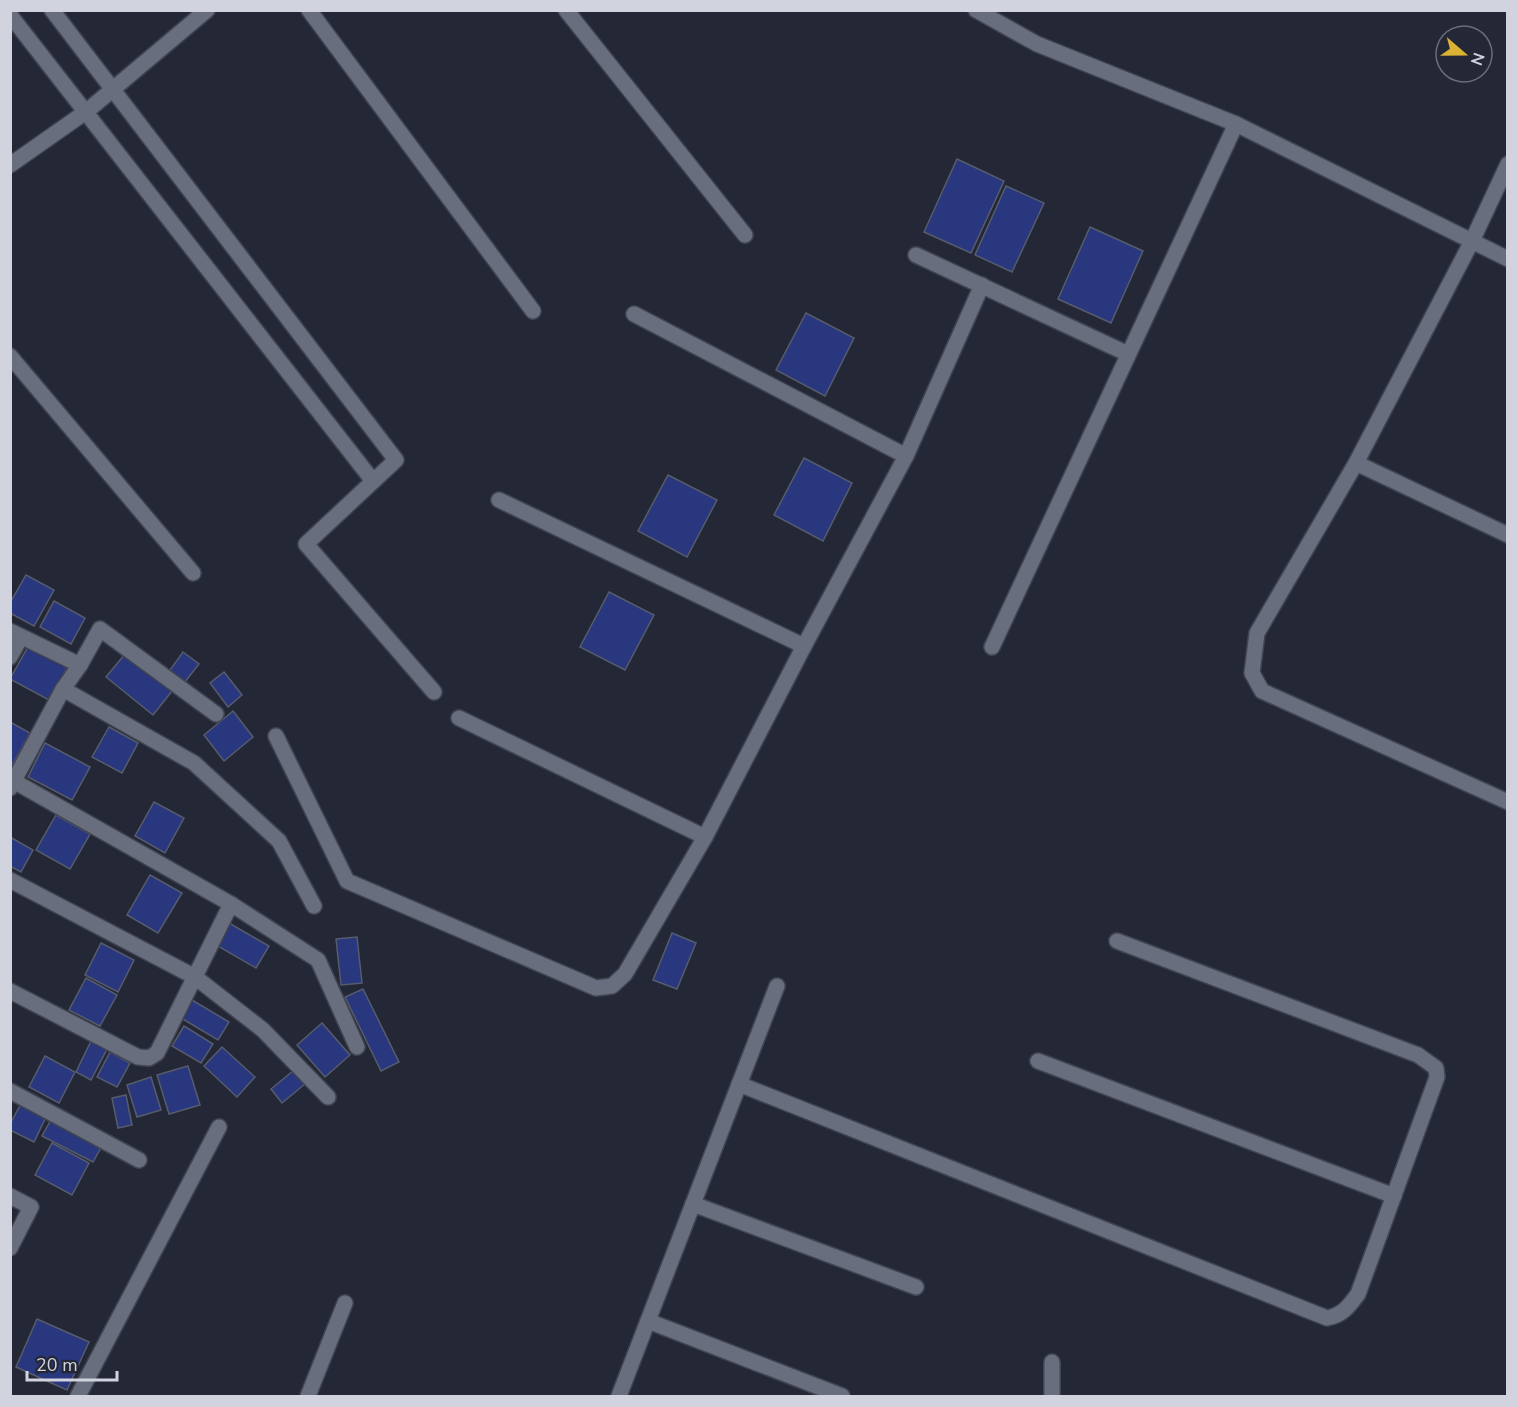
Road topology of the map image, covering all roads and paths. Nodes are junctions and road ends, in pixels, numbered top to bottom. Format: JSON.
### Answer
{"nodes":[{"id":1,"x":52,"y":10,"type":"edge"},
{"id":2,"x":207,"y":10,"type":"edge"},
{"id":3,"x":309,"y":10,"type":"edge"},
{"id":4,"x":566,"y":10,"type":"edge"},
{"id":5,"x":976,"y":10,"type":"edge"},
{"id":6,"x":10,"y":15,"type":"edge"},
{"id":7,"x":113,"y":88,"type":"junction"},
{"id":8,"x":87,"y":111,"type":"junction"},
{"id":9,"x":1236,"y":124,"type":"junction"},
{"id":10,"x":10,"y":165,"type":"edge"},
{"id":11,"x":1508,"y":165,"type":"edge"},
{"id":12,"x":745,"y":236,"type":"dead end"},
{"id":13,"x":1472,"y":241,"type":"junction"},
{"id":14,"x":916,"y":255,"type":"dead end"},
{"id":15,"x":1508,"y":259,"type":"edge"},
{"id":16,"x":982,"y":285,"type":"junction"},
{"id":17,"x":533,"y":311,"type":"dead end"},
{"id":18,"x":634,"y":314,"type":"dead end"},
{"id":19,"x":1128,"y":354,"type":"junction"},
{"id":20,"x":10,"y":356,"type":"edge"},
{"id":21,"x":906,"y":456,"type":"junction"},
{"id":22,"x":1356,"y":464,"type":"junction"},
{"id":23,"x":373,"y":481,"type":"junction"},
{"id":24,"x":499,"y":500,"type":"dead end"},
{"id":25,"x":1508,"y":535,"type":"edge"},
{"id":26,"x":193,"y":573,"type":"dead end"},
{"id":27,"x":16,"y":634,"type":"edge"},
{"id":28,"x":804,"y":646,"type":"junction"},
{"id":29,"x":992,"y":647,"type":"dead end"},
{"id":30,"x":10,"y":657,"type":"edge"},
{"id":31,"x":80,"y":665,"type":"junction"},
{"id":32,"x":63,"y":689,"type":"junction"},
{"id":33,"x":434,"y":692,"type":"dead end"},
{"id":34,"x":216,"y":714,"type":"dead end"},
{"id":35,"x":459,"y":718,"type":"dead end"},
{"id":36,"x":276,"y":736,"type":"dead end"},
{"id":37,"x":12,"y":783,"type":"edge"},
{"id":38,"x":1508,"y":802,"type":"edge"},
{"id":39,"x":705,"y":837,"type":"junction"},
{"id":40,"x":10,"y":880,"type":"edge"},
{"id":41,"x":231,"y":904,"type":"junction"},
{"id":42,"x":314,"y":906,"type":"dead end"},
{"id":43,"x":1117,"y":941,"type":"dead end"},
{"id":44,"x":195,"y":977,"type":"junction"},
{"id":45,"x":777,"y":986,"type":"dead end"},
{"id":46,"x":10,"y":991,"type":"edge"},
{"id":47,"x":357,"y":1047,"type":"dead end"},
{"id":48,"x":1038,"y":1061,"type":"dead end"},
{"id":49,"x":739,"y":1084,"type":"junction"},
{"id":50,"x":10,"y":1092,"type":"edge"},
{"id":51,"x":328,"y":1097,"type":"dead end"},
{"id":52,"x":219,"y":1127,"type":"dead end"},
{"id":53,"x":139,"y":1160,"type":"dead end"},
{"id":54,"x":10,"y":1196,"type":"edge"},
{"id":55,"x":1394,"y":1196,"type":"junction"},
{"id":56,"x":693,"y":1204,"type":"junction"},
{"id":57,"x":10,"y":1248,"type":"edge"},
{"id":58,"x":916,"y":1287,"type":"dead end"},
{"id":59,"x":345,"y":1303,"type":"dead end"},
{"id":60,"x":648,"y":1321,"type":"junction"},
{"id":61,"x":1052,"y":1362,"type":"dead end"},
{"id":62,"x":78,"y":1396,"type":"edge"},
{"id":63,"x":308,"y":1396,"type":"edge"},
{"id":64,"x":620,"y":1396,"type":"edge"},
{"id":65,"x":842,"y":1396,"type":"edge"},
{"id":66,"x":1052,"y":1396,"type":"edge"}],
"edges":[{"from":1,"to":7,"type":"street"},
{"from":2,"to":7,"type":"street"},
{"from":3,"to":17,"type":"street"},
{"from":4,"to":12,"type":"street"},
{"from":5,"to":9,"type":"street"},
{"from":6,"to":8,"type":"street"},
{"from":7,"to":8,"type":"street"},
{"from":7,"to":23,"type":"street"},
{"from":8,"to":10,"type":"street"},
{"from":8,"to":23,"type":"street"},
{"from":9,"to":13,"type":"street"},
{"from":9,"to":19,"type":"street"},
{"from":11,"to":13,"type":"street"},
{"from":13,"to":15,"type":"street"},
{"from":13,"to":22,"type":"street"},
{"from":14,"to":16,"type":"street"},
{"from":16,"to":19,"type":"street"},
{"from":16,"to":21,"type":"street"},
{"from":18,"to":21,"type":"street"},
{"from":19,"to":29,"type":"street"},
{"from":20,"to":26,"type":"street"},
{"from":21,"to":28,"type":"street"},
{"from":22,"to":25,"type":"street"},
{"from":22,"to":38,"type":"street"},
{"from":23,"to":33,"type":"street"},
{"from":24,"to":28,"type":"street"},
{"from":27,"to":30,"type":"street"},
{"from":27,"to":31,"type":"street"},
{"from":28,"to":39,"type":"street"},
{"from":31,"to":32,"type":"street"},
{"from":31,"to":34,"type":"street"},
{"from":32,"to":37,"type":"street"},
{"from":32,"to":42,"type":"street"},
{"from":35,"to":39,"type":"street"},
{"from":36,"to":39,"type":"street"},
{"from":37,"to":41,"type":"street"},
{"from":40,"to":44,"type":"street"},
{"from":41,"to":44,"type":"street"},
{"from":41,"to":47,"type":"street"},
{"from":43,"to":55,"type":"street"},
{"from":44,"to":46,"type":"street"},
{"from":44,"to":51,"type":"street"},
{"from":45,"to":49,"type":"street"},
{"from":48,"to":55,"type":"street"},
{"from":49,"to":55,"type":"street"},
{"from":49,"to":56,"type":"street"},
{"from":50,"to":53,"type":"street"},
{"from":52,"to":62,"type":"street"},
{"from":54,"to":57,"type":"street"},
{"from":56,"to":58,"type":"street"},
{"from":56,"to":60,"type":"street"},
{"from":59,"to":63,"type":"street"},
{"from":60,"to":64,"type":"street"},
{"from":60,"to":65,"type":"street"},
{"from":61,"to":66,"type":"street"}]}
